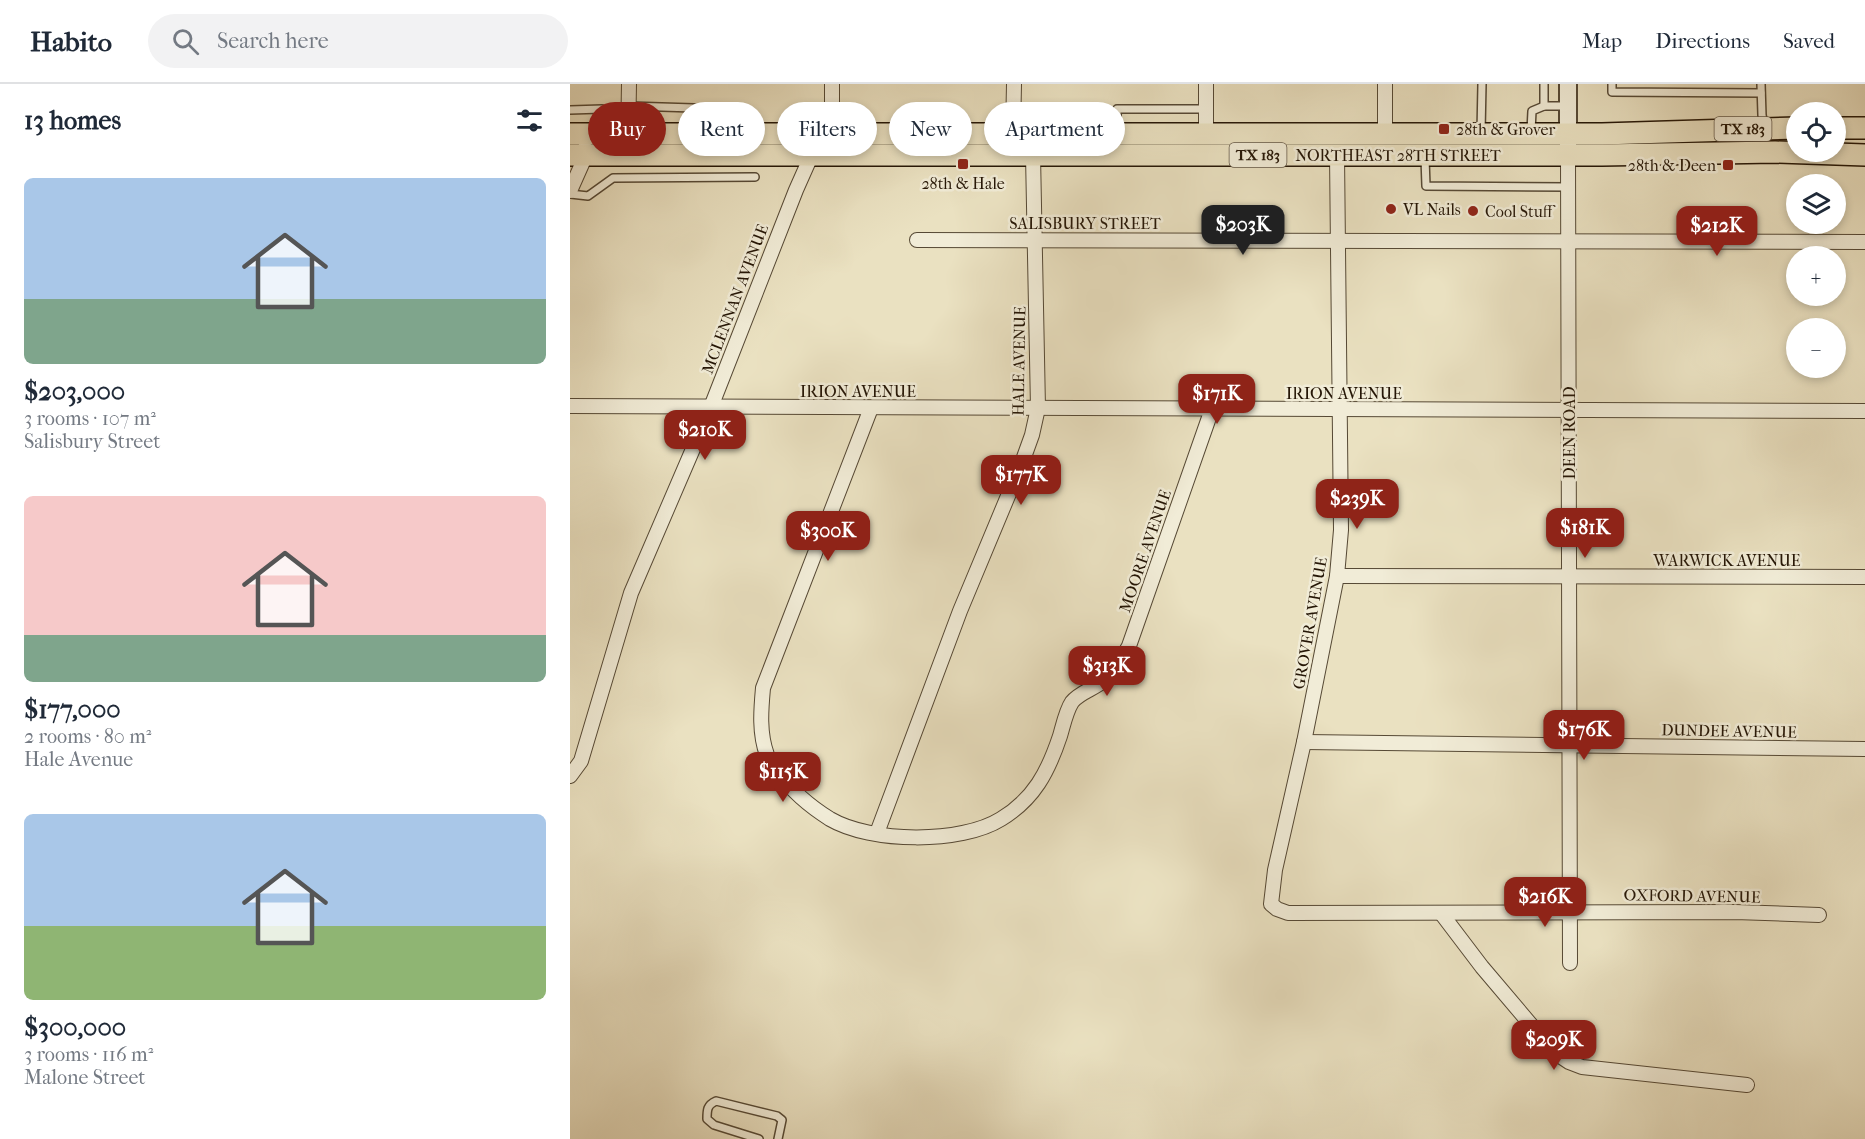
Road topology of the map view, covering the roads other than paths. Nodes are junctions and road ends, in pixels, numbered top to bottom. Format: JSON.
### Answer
{"nodes":[{"id":1,"x":629,"y":84,"type":"edge"},
{"id":2,"x":832,"y":84,"type":"edge"},
{"id":3,"x":1014,"y":84,"type":"edge"},
{"id":4,"x":1206,"y":84,"type":"edge"},
{"id":5,"x":1385,"y":84,"type":"edge"},
{"id":6,"x":1482,"y":84,"type":"edge"},
{"id":7,"x":1544,"y":84,"type":"edge"},
{"id":8,"x":1568,"y":84,"type":"edge"},
{"id":9,"x":1612,"y":84,"type":"edge"},
{"id":10,"x":1728,"y":84,"type":"edge"},
{"id":11,"x":1761,"y":84,"type":"edge"},
{"id":12,"x":1728,"y":93,"type":"junction"},
{"id":13,"x":1761,"y":93,"type":"junction"},
{"id":14,"x":629,"y":102,"type":"edge"},
{"id":15,"x":832,"y":102,"type":"edge"},
{"id":16,"x":1014,"y":102,"type":"edge"},
{"id":17,"x":1544,"y":106,"type":"junction"},
{"id":18,"x":1568,"y":106,"type":"junction"},
{"id":19,"x":588,"y":109,"type":"edge"},
{"id":20,"x":1125,"y":109,"type":"edge"},
{"id":21,"x":1206,"y":109,"type":"junction"},
{"id":22,"x":570,"y":110,"type":"edge"},
{"id":23,"x":1765,"y":128,"type":"junction"},
{"id":24,"x":1786,"y":128,"type":"edge"},
{"id":25,"x":1846,"y":128,"type":"edge"},
{"id":26,"x":1865,"y":128,"type":"edge"},
{"id":27,"x":1125,"y":134,"type":"edge"},
{"id":28,"x":1206,"y":134,"type":"junction"},
{"id":29,"x":1385,"y":134,"type":"junction"},
{"id":30,"x":1481,"y":134,"type":"junction"},
{"id":31,"x":1531,"y":134,"type":"junction"},
{"id":32,"x":1568,"y":134,"type":"junction"},
{"id":33,"x":577,"y":144,"type":"edge"},
{"id":34,"x":1774,"y":152,"type":"junction"},
{"id":35,"x":877,"y":154,"type":"edge"},
{"id":36,"x":984,"y":155,"type":"edge"},
{"id":37,"x":1125,"y":155,"type":"edge"},
{"id":38,"x":1338,"y":155,"type":"junction"},
{"id":39,"x":1425,"y":155,"type":"junction"},
{"id":40,"x":1568,"y":155,"type":"junction"},
{"id":41,"x":1865,"y":155,"type":"edge"},
{"id":42,"x":641,"y":156,"type":"edge"},
{"id":43,"x":655,"y":156,"type":"edge"},
{"id":44,"x":778,"y":156,"type":"edge"},
{"id":45,"x":811,"y":156,"type":"edge"},
{"id":46,"x":1033,"y":156,"type":"edge"},
{"id":47,"x":694,"y":161,"type":"junction"},
{"id":48,"x":648,"y":177,"type":"junction"},
{"id":49,"x":694,"y":177,"type":"junction"},
{"id":50,"x":755,"y":177,"type":"dead end"},
{"id":51,"x":571,"y":187,"type":"edge"},
{"id":52,"x":1569,"y":187,"type":"junction"},
{"id":53,"x":1035,"y":239,"type":"junction"},
{"id":54,"x":917,"y":240,"type":"dead end"},
{"id":55,"x":1338,"y":241,"type":"junction"},
{"id":56,"x":1569,"y":241,"type":"junction"},
{"id":57,"x":1865,"y":242,"type":"edge"},
{"id":58,"x":570,"y":406,"type":"edge"},
{"id":59,"x":711,"y":407,"type":"junction"},
{"id":60,"x":870,"y":408,"type":"junction"},
{"id":61,"x":1038,"y":408,"type":"junction"},
{"id":62,"x":1212,"y":409,"type":"junction"},
{"id":63,"x":1340,"y":409,"type":"junction"},
{"id":64,"x":1569,"y":410,"type":"junction"},
{"id":65,"x":1865,"y":411,"type":"edge"},
{"id":66,"x":1338,"y":576,"type":"junction"},
{"id":67,"x":1569,"y":576,"type":"junction"},
{"id":68,"x":1865,"y":577,"type":"edge"},
{"id":69,"x":1304,"y":742,"type":"junction"},
{"id":70,"x":1570,"y":745,"type":"junction"},
{"id":71,"x":1865,"y":748,"type":"edge"},
{"id":72,"x":570,"y":776,"type":"edge"},
{"id":73,"x":877,"y":833,"type":"junction"},
{"id":74,"x":1277,"y":909,"type":"joint"},
{"id":75,"x":1570,"y":912,"type":"junction"},
{"id":76,"x":1441,"y":913,"type":"junction"},
{"id":77,"x":1819,"y":915,"type":"dead end"},
{"id":78,"x":1570,"y":963,"type":"dead end"},
{"id":79,"x":1747,"y":1086,"type":"dead end"},
{"id":80,"x":759,"y":1139,"type":"edge"},
{"id":81,"x":778,"y":1139,"type":"edge"}],
"edges":[{"from":1,"to":14,"type":"street"},
{"from":2,"to":15,"type":"street"},
{"from":3,"to":16,"type":"street"},
{"from":4,"to":21,"type":"street"},
{"from":5,"to":29,"type":"street"},
{"from":6,"to":30,"type":"lane"},
{"from":7,"to":17,"type":"lane"},
{"from":8,"to":18,"type":"street","name":"DEEN ROAD"},
{"from":9,"to":12,"type":"lane"},
{"from":10,"to":12,"type":"lane"},
{"from":11,"to":13,"type":"lane"},
{"from":12,"to":13,"type":"lane"},
{"from":13,"to":23,"type":"lane"},
{"from":17,"to":18,"type":"lane"},
{"from":17,"to":31,"type":"lane"},
{"from":18,"to":32,"type":"street","name":"DEEN ROAD"},
{"from":19,"to":22,"type":"lane"},
{"from":20,"to":21,"type":"lane"},
{"from":21,"to":28,"type":"street"},
{"from":23,"to":24,"type":"main road","name":"NORTHEAST 28TH STREET","number":"TX 183"},
{"from":23,"to":32,"type":"main road","name":"NORTHEAST 28TH STREET","number":"TX 183"},
{"from":23,"to":34,"type":"main road"},
{"from":25,"to":26,"type":"main road"},
{"from":27,"to":28,"type":"main road","name":"NORTHEAST 28TH STREET","number":"TX 183"},
{"from":28,"to":29,"type":"main road","name":"NORTHEAST 28TH STREET","number":"TX 183"},
{"from":29,"to":30,"type":"main road","name":"NORTHEAST 28TH STREET","number":"TX 183"},
{"from":30,"to":31,"type":"main road","name":"NORTHEAST 28TH STREET","number":"TX 183"},
{"from":31,"to":32,"type":"main road","name":"NORTHEAST 28TH STREET","number":"TX 183"},
{"from":32,"to":40,"type":"street","name":"DEEN ROAD"},
{"from":33,"to":51,"type":"street"},
{"from":34,"to":40,"type":"main road","name":"NORTHEAST 28TH STREET","number":"TX 183"},
{"from":34,"to":41,"type":"main road","name":"NORTHEAST 28TH STREET","number":"TX 183"},
{"from":35,"to":36,"type":"main road","name":"NORTHEAST 28TH STREET","number":"TX 183"},
{"from":37,"to":38,"type":"main road","name":"NORTHEAST 28TH STREET","number":"TX 183"},
{"from":38,"to":39,"type":"main road","name":"NORTHEAST 28TH STREET","number":"TX 183"},
{"from":38,"to":55,"type":"street","name":"GROVER AVENUE"},
{"from":39,"to":40,"type":"main road","name":"NORTHEAST 28TH STREET","number":"TX 183"},
{"from":39,"to":52,"type":"lane"},
{"from":40,"to":52,"type":"street","name":"DEEN ROAD"},
{"from":42,"to":48,"type":"lane"},
{"from":43,"to":47,"type":"main road","name":"NORTHEAST 28TH STREET","number":"TX 183"},
{"from":44,"to":47,"type":"main road","name":"NORTHEAST 28TH STREET","number":"TX 183"},
{"from":45,"to":59,"type":"street","name":"MCLENNAN AVENUE"},
{"from":46,"to":53,"type":"street","name":"HALE AVENUE"},
{"from":47,"to":49,"type":"lane"},
{"from":48,"to":49,"type":"lane"},
{"from":48,"to":51,"type":"lane"},
{"from":49,"to":50,"type":"lane"},
{"from":52,"to":56,"type":"street","name":"DEEN ROAD"},
{"from":53,"to":54,"type":"street","name":"SALISBURY STREET"},
{"from":53,"to":55,"type":"street","name":"SALISBURY STREET"},
{"from":53,"to":61,"type":"street","name":"HALE AVENUE"},
{"from":55,"to":56,"type":"street","name":"SALISBURY STREET"},
{"from":55,"to":63,"type":"street","name":"GROVER AVENUE"},
{"from":56,"to":57,"type":"street","name":"SALISBURY STREET"},
{"from":56,"to":64,"type":"street","name":"DEEN ROAD"},
{"from":58,"to":59,"type":"street","name":"IRION AVENUE"},
{"from":59,"to":60,"type":"street","name":"IRION AVENUE"},
{"from":59,"to":72,"type":"street","name":"MCLENNAN AVENUE"},
{"from":60,"to":61,"type":"street","name":"IRION AVENUE"},
{"from":60,"to":73,"type":"street","name":"MOORE AVENUE"},
{"from":61,"to":62,"type":"street","name":"IRION AVENUE"},
{"from":61,"to":73,"type":"street","name":"HALE AVENUE"},
{"from":62,"to":63,"type":"street","name":"IRION AVENUE"},
{"from":62,"to":73,"type":"street","name":"MOORE AVENUE"},
{"from":63,"to":64,"type":"street","name":"IRION AVENUE"},
{"from":63,"to":66,"type":"street","name":"GROVER AVENUE"},
{"from":64,"to":65,"type":"street","name":"IRION AVENUE"},
{"from":64,"to":67,"type":"street","name":"DEEN ROAD"},
{"from":66,"to":67,"type":"street","name":"WARWICK AVENUE"},
{"from":66,"to":69,"type":"street","name":"GROVER AVENUE"},
{"from":67,"to":68,"type":"street","name":"WARWICK AVENUE"},
{"from":67,"to":70,"type":"street","name":"DEEN ROAD"},
{"from":69,"to":70,"type":"street","name":"DUNDEE AVENUE"},
{"from":69,"to":74,"type":"street","name":"GROVER AVENUE"},
{"from":70,"to":71,"type":"street","name":"DUNDEE AVENUE"},
{"from":70,"to":75,"type":"street","name":"DEEN ROAD"},
{"from":74,"to":76,"type":"street","name":"OXFORD AVENUE"},
{"from":75,"to":76,"type":"street","name":"OXFORD AVENUE"},
{"from":75,"to":77,"type":"street","name":"OXFORD AVENUE"},
{"from":75,"to":78,"type":"street","name":"DEEN ROAD"},
{"from":76,"to":79,"type":"street"},
{"from":80,"to":81,"type":"lane"}]}
